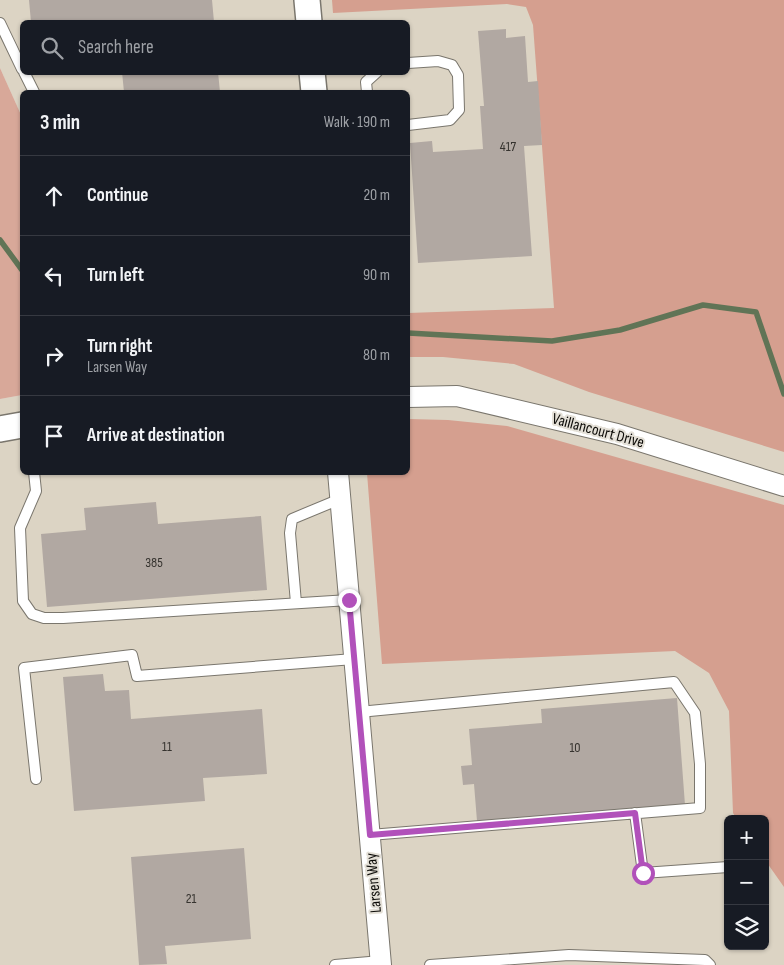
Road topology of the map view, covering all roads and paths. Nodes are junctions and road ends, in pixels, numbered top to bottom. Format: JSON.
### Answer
{"nodes":[{"id":1,"x":307,"y":0,"type":"edge"},
{"id":2,"x":308,"y":20,"type":"edge"},
{"id":3,"x":0,"y":23,"type":"edge"},
{"id":4,"x":410,"y":63,"type":"edge"},
{"id":5,"x":20,"y":65,"type":"edge"},
{"id":6,"x":26,"y":75,"type":"edge"},
{"id":7,"x":312,"y":75,"type":"edge"},
{"id":8,"x":374,"y":75,"type":"edge"},
{"id":9,"x":33,"y":90,"type":"edge"},
{"id":10,"x":314,"y":90,"type":"edge"},
{"id":11,"x":367,"y":90,"type":"edge"},
{"id":12,"x":410,"y":125,"type":"edge"},
{"id":13,"x":410,"y":397,"type":"edge"},
{"id":14,"x":20,"y":425,"type":"edge"},
{"id":15,"x":0,"y":429,"type":"edge"},
{"id":16,"x":34,"y":475,"type":"edge"},
{"id":17,"x":338,"y":475,"type":"edge"},
{"id":18,"x":784,"y":486,"type":"edge"},
{"id":19,"x":340,"y":499,"type":"junction"},
{"id":20,"x":349,"y":600,"type":"junction"},
{"id":21,"x":296,"y":603,"type":"junction"},
{"id":22,"x":354,"y":659,"type":"junction"},
{"id":23,"x":359,"y":712,"type":"junction"},
{"id":24,"x":36,"y":778,"type":"dead end"},
{"id":25,"x":635,"y":813,"type":"junction"},
{"id":26,"x":370,"y":835,"type":"junction"},
{"id":27,"x":724,"y":867,"type":"edge"},
{"id":28,"x":381,"y":963,"type":"edge"},
{"id":29,"x":335,"y":965,"type":"edge"},
{"id":30,"x":430,"y":965,"type":"edge"},
{"id":31,"x":710,"y":965,"type":"edge"}],
"edges":[{"from":1,"to":2,"type":"street"},
{"from":3,"to":5,"type":"lane"},
{"from":4,"to":12,"type":"lane"},
{"from":6,"to":9,"type":"lane"},
{"from":7,"to":10,"type":"street"},
{"from":8,"to":11,"type":"lane"},
{"from":13,"to":18,"type":"street","name":"Vaillancourt Drive"},
{"from":14,"to":15,"type":"street"},
{"from":16,"to":21,"type":"lane"},
{"from":17,"to":19,"type":"street","name":"Larsen Way"},
{"from":19,"to":20,"type":"street","name":"Larsen Way"},
{"from":19,"to":21,"type":"lane"},
{"from":20,"to":21,"type":"lane"},
{"from":20,"to":22,"type":"street","name":"Larsen Way"},
{"from":22,"to":23,"type":"street","name":"Larsen Way"},
{"from":22,"to":24,"type":"lane"},
{"from":23,"to":25,"type":"lane"},
{"from":23,"to":26,"type":"street","name":"Larsen Way"},
{"from":25,"to":26,"type":"lane"},
{"from":25,"to":27,"type":"lane"},
{"from":26,"to":28,"type":"street","name":"Larsen Way"},
{"from":28,"to":29,"type":"lane"},
{"from":30,"to":31,"type":"lane"}]}
